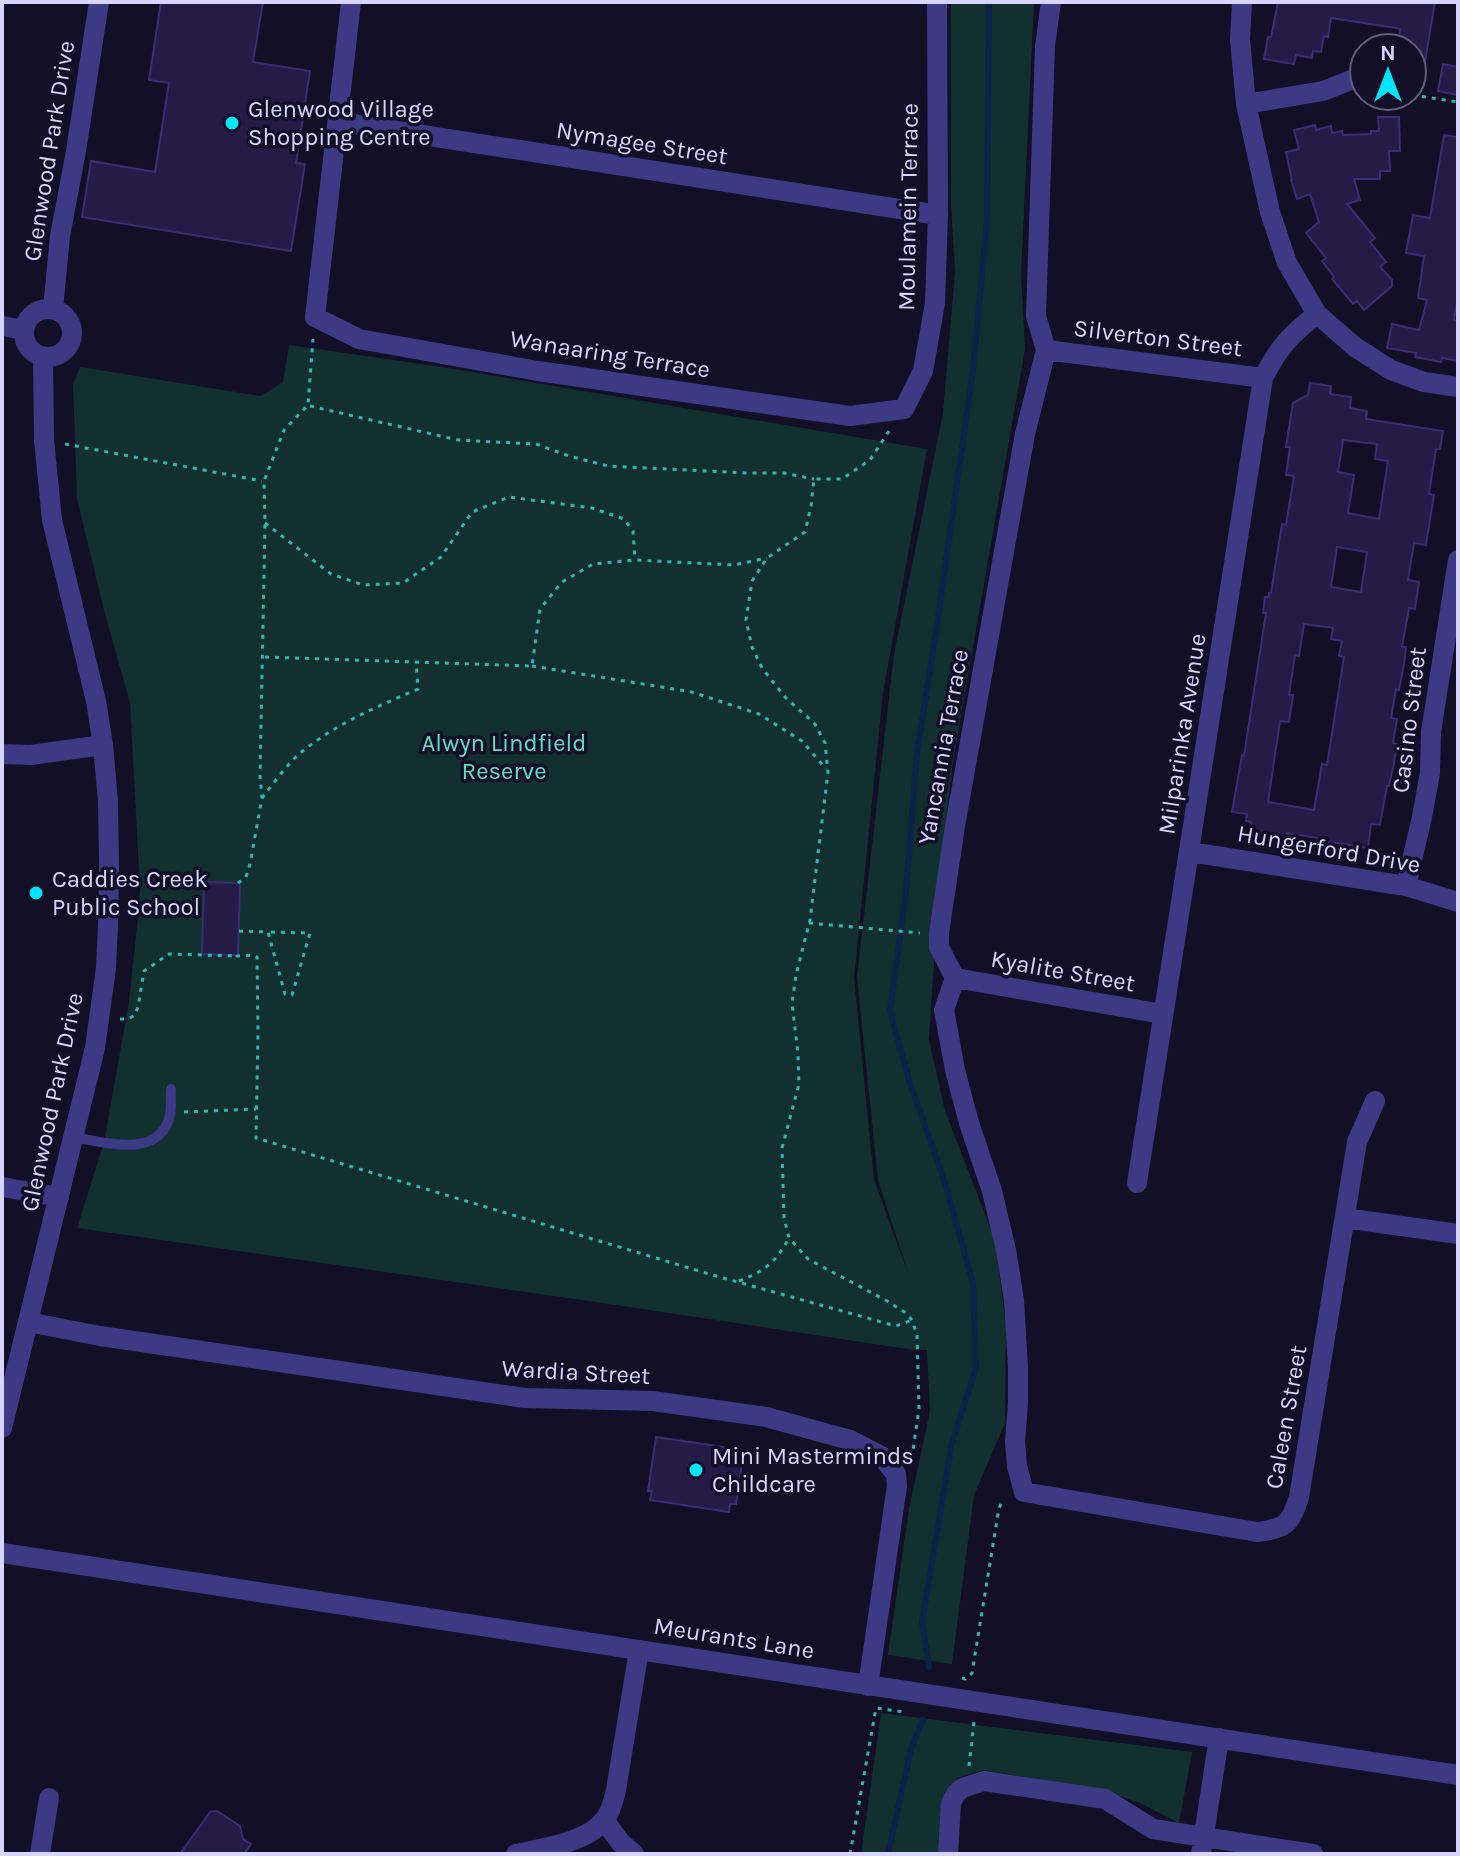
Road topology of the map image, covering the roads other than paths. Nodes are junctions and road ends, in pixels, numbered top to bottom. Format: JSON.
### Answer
{"nodes":[{"id":1,"x":99,"y":2,"type":"edge"},
{"id":2,"x":351,"y":2,"type":"edge"},
{"id":3,"x":937,"y":2,"type":"edge"},
{"id":4,"x":1051,"y":2,"type":"edge"},
{"id":5,"x":1242,"y":2,"type":"edge"},
{"id":6,"x":1348,"y":81,"type":"edge"},
{"id":7,"x":1246,"y":104,"type":"junction"},
{"id":8,"x":339,"y":122,"type":"junction"},
{"id":9,"x":938,"y":215,"type":"junction"},
{"id":10,"x":53,"y":309,"type":"junction"},
{"id":11,"x":1317,"y":314,"type":"junction"},
{"id":12,"x":2,"y":326,"type":"edge"},
{"id":13,"x":24,"y":330,"type":"junction"},
{"id":14,"x":1046,"y":350,"type":"junction"},
{"id":15,"x":43,"y":357,"type":"junction"},
{"id":16,"x":1263,"y":378,"type":"junction"},
{"id":17,"x":1458,"y":387,"type":"edge"},
{"id":18,"x":904,"y":409,"type":"joint"},
{"id":19,"x":1458,"y":560,"type":"edge"},
{"id":20,"x":103,"y":745,"type":"junction"},
{"id":21,"x":2,"y":754,"type":"edge"},
{"id":22,"x":1190,"y":852,"type":"junction"},
{"id":23,"x":1406,"y":886,"type":"junction"},
{"id":24,"x":1458,"y":902,"type":"edge"},
{"id":25,"x":955,"y":978,"type":"junction"},
{"id":26,"x":1163,"y":1014,"type":"junction"},
{"id":27,"x":171,"y":1089,"type":"dead end"},
{"id":28,"x":1375,"y":1101,"type":"dead end"},
{"id":29,"x":73,"y":1137,"type":"junction"},
{"id":30,"x":1137,"y":1183,"type":"dead end"},
{"id":31,"x":2,"y":1187,"type":"edge"},
{"id":32,"x":59,"y":1197,"type":"junction"},
{"id":33,"x":1345,"y":1218,"type":"junction"},
{"id":34,"x":1458,"y":1234,"type":"edge"},
{"id":35,"x":28,"y":1322,"type":"junction"},
{"id":36,"x":2,"y":1428,"type":"edge"},
{"id":37,"x":2,"y":1553,"type":"edge"},
{"id":38,"x":639,"y":1650,"type":"junction"},
{"id":39,"x":868,"y":1686,"type":"junction"},
{"id":40,"x":1219,"y":1738,"type":"junction"},
{"id":41,"x":1458,"y":1775,"type":"edge"},
{"id":42,"x":49,"y":1798,"type":"dead end"},
{"id":43,"x":604,"y":1820,"type":"junction"},
{"id":44,"x":1202,"y":1845,"type":"edge"},
{"id":45,"x":40,"y":1854,"type":"edge"},
{"id":46,"x":517,"y":1854,"type":"edge"},
{"id":47,"x":634,"y":1854,"type":"edge"},
{"id":48,"x":948,"y":1854,"type":"edge"},
{"id":49,"x":1313,"y":1854,"type":"edge"}],
"edges":[{"from":1,"to":10,"type":"street","name":"Glenwood Park Drive"},
{"from":2,"to":8,"type":"street"},
{"from":3,"to":9,"type":"street","name":"Moulamein Terrace"},
{"from":4,"to":14,"type":"street","name":"Yancannia Terrace"},
{"from":5,"to":7,"type":"street"},
{"from":6,"to":7,"type":"street"},
{"from":7,"to":11,"type":"street"},
{"from":8,"to":9,"type":"street","name":"Nymagee Street"},
{"from":8,"to":18,"type":"street","name":"Wanaaring Terrace"},
{"from":9,"to":18,"type":"street","name":"Moulamein Terrace"},
{"from":10,"to":13,"type":"street"},
{"from":10,"to":15,"type":"street"},
{"from":11,"to":16,"type":"street","name":"Milparinka Avenue"},
{"from":11,"to":17,"type":"street"},
{"from":12,"to":13,"type":"street"},
{"from":13,"to":15,"type":"street"},
{"from":14,"to":16,"type":"street","name":"Silverton Street"},
{"from":14,"to":25,"type":"street","name":"Yancannia Terrace"},
{"from":15,"to":20,"type":"street","name":"Glenwood Park Drive"},
{"from":16,"to":22,"type":"street","name":"Milparinka Avenue"},
{"from":19,"to":23,"type":"street","name":"Casino Street"},
{"from":20,"to":21,"type":"street"},
{"from":20,"to":29,"type":"street","name":"Glenwood Park Drive"},
{"from":22,"to":23,"type":"street","name":"Hungerford Drive"},
{"from":22,"to":26,"type":"street","name":"Milparinka Avenue"},
{"from":23,"to":24,"type":"street","name":"Hungerford Drive"},
{"from":25,"to":26,"type":"street","name":"Kyalite Street"},
{"from":25,"to":33,"type":"street","name":"Caleen Street"},
{"from":26,"to":30,"type":"street","name":"Milparinka Avenue"},
{"from":27,"to":29,"type":"lane"},
{"from":28,"to":33,"type":"street","name":"Caleen Street"},
{"from":29,"to":32,"type":"street","name":"Glenwood Park Drive"},
{"from":31,"to":32,"type":"street"},
{"from":32,"to":35,"type":"street","name":"Glenwood Park Drive"},
{"from":33,"to":34,"type":"street"},
{"from":35,"to":36,"type":"street","name":"Glenwood Park Drive"},
{"from":35,"to":39,"type":"street","name":"Wardia Street"},
{"from":37,"to":38,"type":"street","name":"Meurants Lane"},
{"from":38,"to":39,"type":"street","name":"Meurants Lane"},
{"from":38,"to":43,"type":"street"},
{"from":39,"to":40,"type":"street","name":"Meurants Lane"},
{"from":40,"to":41,"type":"street","name":"Meurants Lane"},
{"from":40,"to":44,"type":"street"},
{"from":42,"to":45,"type":"street"},
{"from":43,"to":46,"type":"street"},
{"from":43,"to":47,"type":"street"},
{"from":44,"to":48,"type":"street"},
{"from":44,"to":49,"type":"street"}]}
